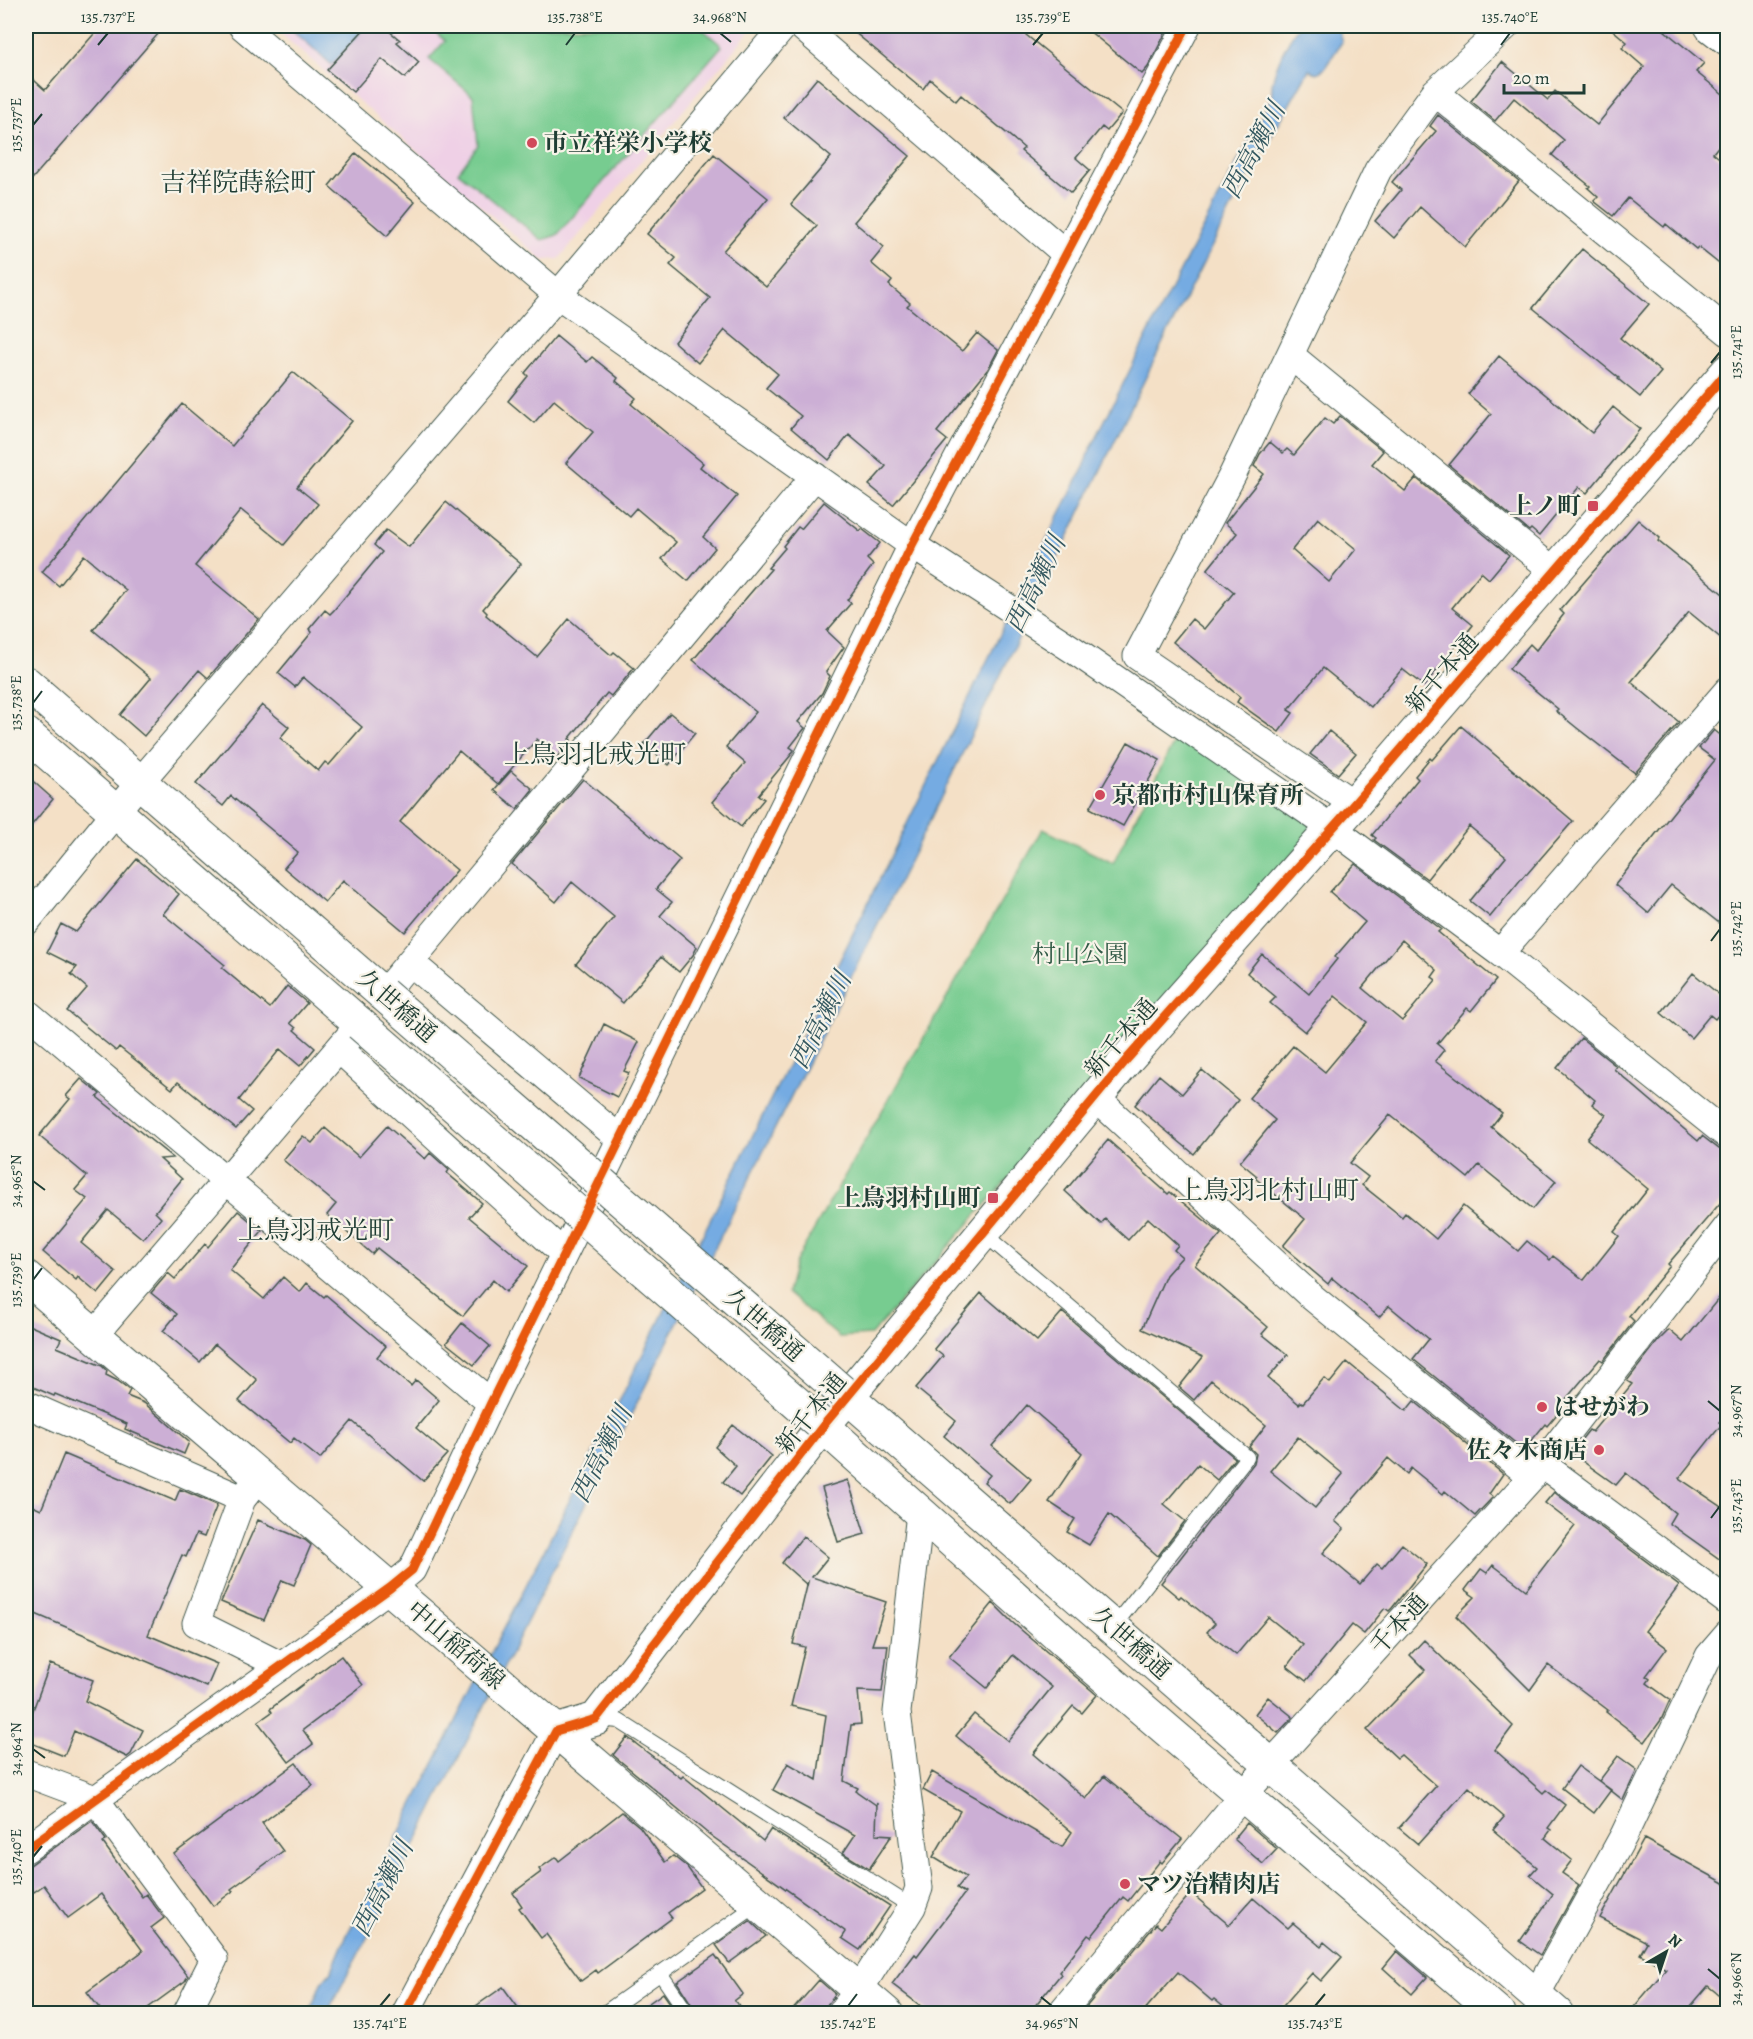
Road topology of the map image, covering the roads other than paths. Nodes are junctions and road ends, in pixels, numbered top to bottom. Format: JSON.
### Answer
{"nodes":[{"id":1,"x":242,"y":26,"type":"edge"},
{"id":2,"x":784,"y":26,"type":"edge"},
{"id":3,"x":801,"y":26,"type":"edge"},
{"id":4,"x":1187,"y":26,"type":"edge"},
{"id":5,"x":1506,"y":26,"type":"edge"},
{"id":6,"x":1711,"y":26,"type":"edge"},
{"id":7,"x":1728,"y":39,"type":"edge"},
{"id":8,"x":1435,"y":92,"type":"junction"},
{"id":9,"x":1066,"y":254,"type":"junction"},
{"id":10,"x":558,"y":295,"type":"junction"},
{"id":11,"x":1728,"y":332,"type":"edge"},
{"id":12,"x":1290,"y":355,"type":"junction"},
{"id":13,"x":1728,"y":371,"type":"edge"},
{"id":14,"x":815,"y":476,"type":"junction"},
{"id":15,"x":912,"y":544,"type":"junction"},
{"id":16,"x":1555,"y":572,"type":"junction"},
{"id":17,"x":26,"y":683,"type":"edge"},
{"id":18,"x":1728,"y":690,"type":"edge"},
{"id":19,"x":26,"y":734,"type":"edge"},
{"id":20,"x":140,"y":783,"type":"junction"},
{"id":21,"x":115,"y":812,"type":"junction"},
{"id":22,"x":1343,"y":816,"type":"junction"},
{"id":23,"x":26,"y":922,"type":"edge"},
{"id":24,"x":1500,"y":953,"type":"junction"},
{"id":25,"x":410,"y":962,"type":"junction"},
{"id":26,"x":383,"y":994,"type":"junction"},
{"id":27,"x":26,"y":1012,"type":"edge"},
{"id":28,"x":360,"y":1024,"type":"junction"},
{"id":29,"x":339,"y":1049,"type":"junction"},
{"id":30,"x":1096,"y":1098,"type":"junction"},
{"id":31,"x":1728,"y":1136,"type":"edge"},
{"id":32,"x":620,"y":1139,"type":"junction"},
{"id":33,"x":226,"y":1181,"type":"junction"},
{"id":34,"x":1728,"y":1226,"type":"edge"},
{"id":35,"x":983,"y":1233,"type":"junction"},
{"id":36,"x":564,"y":1254,"type":"junction"},
{"id":37,"x":26,"y":1277,"type":"edge"},
{"id":38,"x":94,"y":1335,"type":"junction"},
{"id":39,"x":848,"y":1397,"type":"junction"},
{"id":40,"x":491,"y":1403,"type":"junction"},
{"id":41,"x":27,"y":1409,"type":"edge"},
{"id":42,"x":823,"y":1426,"type":"junction"},
{"id":43,"x":1537,"y":1471,"type":"junction"},
{"id":44,"x":251,"y":1488,"type":"junction"},
{"id":45,"x":920,"y":1514,"type":"junction"},
{"id":46,"x":390,"y":1588,"type":"junction"},
{"id":47,"x":1728,"y":1602,"type":"edge"},
{"id":48,"x":1113,"y":1627,"type":"junction"},
{"id":49,"x":1728,"y":1634,"type":"edge"},
{"id":50,"x":282,"y":1666,"type":"junction"},
{"id":51,"x":596,"y":1719,"type":"junction"},
{"id":52,"x":549,"y":1725,"type":"junction"},
{"id":53,"x":1272,"y":1765,"type":"junction"},
{"id":54,"x":26,"y":1773,"type":"edge"},
{"id":55,"x":1243,"y":1795,"type":"junction"},
{"id":56,"x":95,"y":1799,"type":"junction"},
{"id":57,"x":26,"y":1849,"type":"edge"},
{"id":58,"x":758,"y":1904,"type":"junction"},
{"id":59,"x":912,"y":1907,"type":"junction"},
{"id":60,"x":660,"y":1973,"type":"junction"},
{"id":61,"x":849,"y":2002,"type":"edge"},
{"id":62,"x":1546,"y":2004,"type":"edge"},
{"id":63,"x":186,"y":2013,"type":"edge"},
{"id":64,"x":405,"y":2013,"type":"edge"},
{"id":65,"x":603,"y":2013,"type":"edge"},
{"id":66,"x":688,"y":2013,"type":"edge"},
{"id":67,"x":887,"y":2013,"type":"edge"},
{"id":68,"x":1060,"y":2013,"type":"edge"},
{"id":69,"x":1499,"y":2013,"type":"edge"}],
"edges":[{"from":1,"to":10,"type":"street"},
{"from":2,"to":10,"type":"street"},
{"from":3,"to":9,"type":"street"},
{"from":4,"to":9,"type":"street"},
{"from":5,"to":8,"type":"street"},
{"from":6,"to":7,"type":"street"},
{"from":8,"to":11,"type":"street"},
{"from":8,"to":12,"type":"street"},
{"from":9,"to":15,"type":"street"},
{"from":10,"to":14,"type":"street"},
{"from":10,"to":20,"type":"street"},
{"from":12,"to":16,"type":"street"},
{"from":12,"to":22,"type":"street"},
{"from":13,"to":16,"type":"street","name":"新千本通"},
{"from":14,"to":15,"type":"street"},
{"from":14,"to":25,"type":"street"},
{"from":15,"to":22,"type":"street"},
{"from":15,"to":32,"type":"street"},
{"from":16,"to":22,"type":"street","name":"新千本通"},
{"from":17,"to":20,"type":"street","name":"久世橋通"},
{"from":18,"to":24,"type":"street"},
{"from":19,"to":21,"type":"street","name":"久世橋通"},
{"from":20,"to":21,"type":"street"},
{"from":20,"to":26,"type":"street","name":"久世橋通"},
{"from":21,"to":23,"type":"street"},
{"from":21,"to":28,"type":"street","name":"久世橋通"},
{"from":22,"to":24,"type":"street"},
{"from":22,"to":30,"type":"street","name":"新千本通"},
{"from":24,"to":31,"type":"street"},
{"from":25,"to":26,"type":"street"},
{"from":25,"to":32,"type":"street"},
{"from":26,"to":39,"type":"street","name":"久世橋通","bridge":true},
{"from":27,"to":33,"type":"street"},
{"from":28,"to":29,"type":"street"},
{"from":28,"to":42,"type":"street","name":"久世橋通","bridge":true},
{"from":29,"to":33,"type":"street"},
{"from":29,"to":36,"type":"street"},
{"from":30,"to":35,"type":"street","name":"新千本通"},
{"from":30,"to":43,"type":"street"},
{"from":32,"to":36,"type":"street"},
{"from":33,"to":38,"type":"street"},
{"from":33,"to":40,"type":"street"},
{"from":34,"to":43,"type":"street","name":"千本通"},
{"from":35,"to":39,"type":"street","name":"新千本通"},
{"from":35,"to":48,"type":"lane"},
{"from":36,"to":40,"type":"street"},
{"from":37,"to":38,"type":"street","name":"中山稲荷線"},
{"from":38,"to":44,"type":"street","name":"中山稲荷線"},
{"from":39,"to":42,"type":"street","name":"新千本通"},
{"from":39,"to":48,"type":"street","name":"久世橋通"},
{"from":40,"to":46,"type":"street"},
{"from":41,"to":44,"type":"street"},
{"from":42,"to":45,"type":"street","name":"久世橋通"},
{"from":42,"to":51,"type":"street","name":"新千本通"},
{"from":43,"to":47,"type":"street"},
{"from":43,"to":53,"type":"street","name":"千本通"},
{"from":44,"to":46,"type":"street","name":"中山稲荷線"},
{"from":44,"to":50,"type":"street"},
{"from":45,"to":55,"type":"street","name":"久世橋通"},
{"from":45,"to":59,"type":"street"},
{"from":46,"to":50,"type":"street"},
{"from":46,"to":52,"type":"street","name":"中山稲荷線"},
{"from":48,"to":53,"type":"street","name":"久世橋通"},
{"from":49,"to":62,"type":"street"},
{"from":50,"to":56,"type":"street"},
{"from":51,"to":52,"type":"street"},
{"from":51,"to":59,"type":"lane"},
{"from":52,"to":58,"type":"street","name":"中山稲荷線"},
{"from":52,"to":64,"type":"street"},
{"from":53,"to":55,"type":"street","name":"千本通"},
{"from":53,"to":62,"type":"street","name":"久世橋通"},
{"from":54,"to":56,"type":"street"},
{"from":55,"to":68,"type":"street","name":"千本通"},
{"from":55,"to":69,"type":"street","name":"久世橋通"},
{"from":56,"to":57,"type":"street"},
{"from":56,"to":63,"type":"street"},
{"from":58,"to":60,"type":"lane"},
{"from":58,"to":61,"type":"street","name":"中山稲荷線"},
{"from":59,"to":61,"type":"street"},
{"from":60,"to":65,"type":"lane"},
{"from":60,"to":66,"type":"lane"},
{"from":61,"to":67,"type":"street","name":"中山稲荷線"}]}
